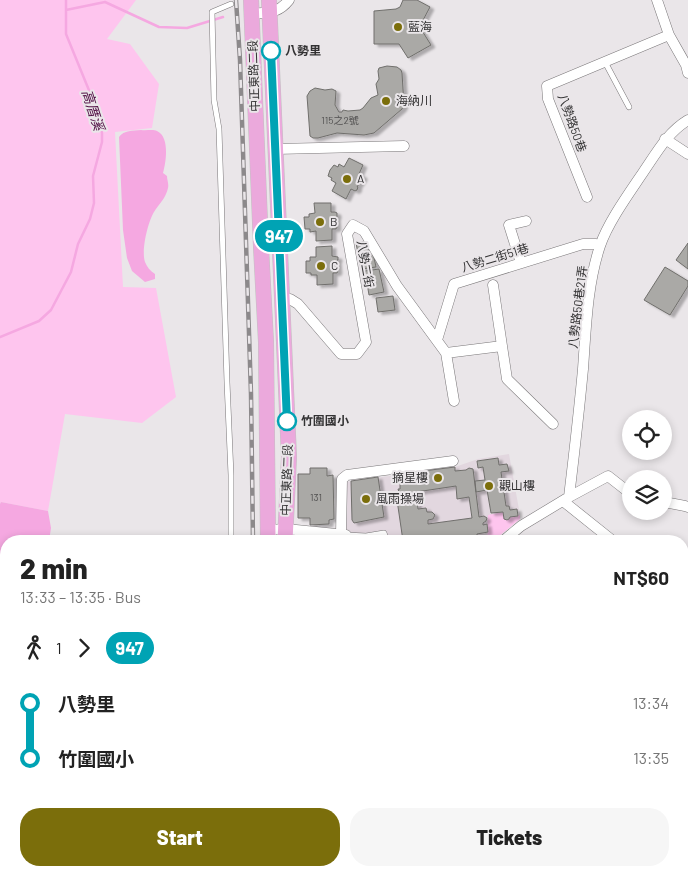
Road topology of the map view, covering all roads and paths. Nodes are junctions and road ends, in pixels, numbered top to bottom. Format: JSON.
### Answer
{"nodes":[{"id":1,"x":289,"y":0,"type":"edge"},
{"id":2,"x":657,"y":0,"type":"edge"},
{"id":3,"x":231,"y":4,"type":"dead end"},
{"id":4,"x":269,"y":6,"type":"edge"},
{"id":5,"x":251,"y":7,"type":"edge"},
{"id":6,"x":669,"y":35,"type":"junction"},
{"id":7,"x":605,"y":62,"type":"junction"},
{"id":8,"x":687,"y":68,"type":"edge"},
{"id":9,"x":629,"y":107,"type":"dead end"},
{"id":10,"x":688,"y":120,"type":"edge"},
{"id":11,"x":666,"y":139,"type":"junction"},
{"id":12,"x":404,"y":146,"type":"dead end"},
{"id":13,"x":276,"y":149,"type":"junction"},
{"id":14,"x":688,"y":154,"type":"edge"},
{"id":15,"x":587,"y":197,"type":"dead end"},
{"id":16,"x":526,"y":221,"type":"dead end"},
{"id":17,"x":600,"y":245,"type":"junction"},
{"id":18,"x":521,"y":263,"type":"junction"},
{"id":19,"x":493,"y":285,"type":"dead end"},
{"id":20,"x":282,"y":297,"type":"junction"},
{"id":21,"x":437,"y":340,"type":"junction"},
{"id":22,"x":502,"y":346,"type":"junction"},
{"id":23,"x":446,"y":353,"type":"junction"},
{"id":24,"x":454,"y":401,"type":"dead end"},
{"id":25,"x":553,"y":424,"type":"dead end"},
{"id":26,"x":453,"y":461,"type":"dead end"},
{"id":27,"x":622,"y":487,"type":"edge"},
{"id":28,"x":566,"y":499,"type":"junction"},
{"id":29,"x":672,"y":504,"type":"edge"},
{"id":30,"x":688,"y":508,"type":"edge"},
{"id":31,"x":231,"y":535,"type":"edge"},
{"id":32,"x":268,"y":535,"type":"edge"},
{"id":33,"x":286,"y":535,"type":"edge"},
{"id":34,"x":344,"y":535,"type":"joint"},
{"id":35,"x":510,"y":535,"type":"edge"},
{"id":36,"x":607,"y":535,"type":"edge"}],
"edges":[{"from":1,"to":4,"type":"street"},
{"from":2,"to":6,"type":"street"},
{"from":3,"to":31,"type":"lane"},
{"from":4,"to":5,"type":"street"},
{"from":4,"to":13,"type":"main road","name":"中正東路二段"},
{"from":5,"to":32,"type":"main road","name":"中正東路二段"},
{"from":6,"to":7,"type":"street","name":"八勢路50巷"},
{"from":6,"to":8,"type":"street"},
{"from":7,"to":9,"type":"lane"},
{"from":7,"to":15,"type":"street","name":"八勢路50巷"},
{"from":10,"to":11,"type":"street","name":"八勢路50巷21弄"},
{"from":11,"to":14,"type":"street"},
{"from":11,"to":17,"type":"street","name":"八勢路50巷21弄"},
{"from":12,"to":13,"type":"street"},
{"from":13,"to":20,"type":"main road","name":"中正東路二段"},
{"from":16,"to":18,"type":"street"},
{"from":17,"to":18,"type":"street","name":"八勢二街51巷"},
{"from":17,"to":28,"type":"street","name":"八勢路50巷21弄"},
{"from":18,"to":21,"type":"street","name":"八勢二街51巷"},
{"from":19,"to":22,"type":"street"},
{"from":20,"to":21,"type":"street","name":"八勢二街"},
{"from":20,"to":33,"type":"main road","name":"中正東路二段"},
{"from":21,"to":23,"type":"street","name":"八勢二街"},
{"from":22,"to":23,"type":"street"},
{"from":22,"to":25,"type":"street"},
{"from":23,"to":24,"type":"street","name":"八勢二街"},
{"from":26,"to":34,"type":"street"},
{"from":27,"to":28,"type":"street"},
{"from":28,"to":35,"type":"street"},
{"from":28,"to":36,"type":"street"},
{"from":29,"to":30,"type":"street"},
{"from":32,"to":33,"type":"street"},
{"from":33,"to":34,"type":"street"}]}
